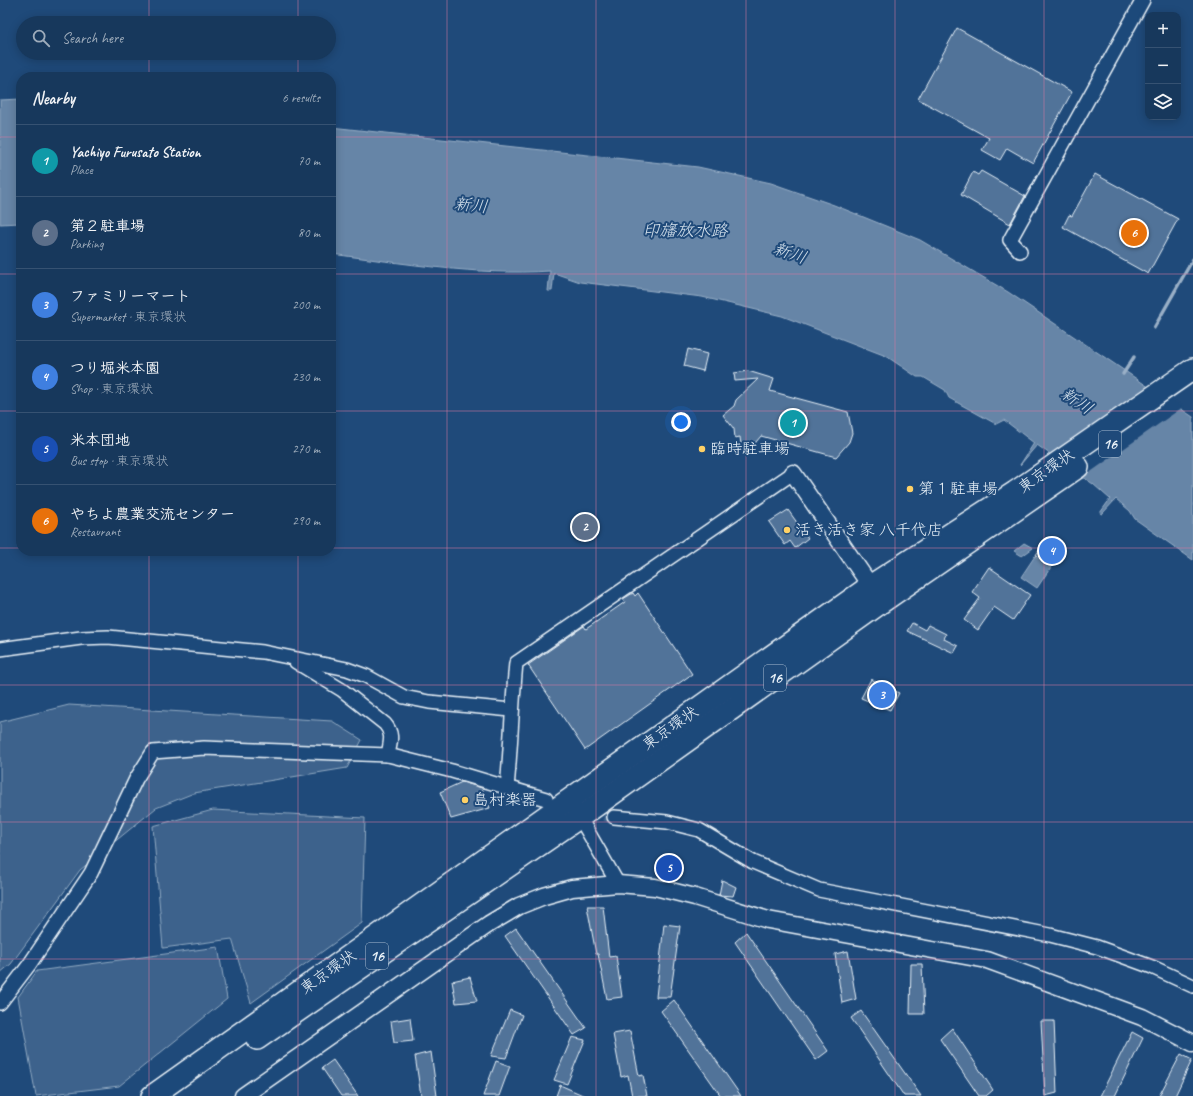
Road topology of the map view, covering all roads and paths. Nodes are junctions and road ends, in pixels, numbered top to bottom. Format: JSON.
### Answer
{"nodes":[{"id":1,"x":1143,"y":0,"type":"edge"},
{"id":2,"x":1020,"y":251,"type":"dead end"},
{"id":3,"x":1192,"y":375,"type":"edge"},
{"id":4,"x":793,"y":473,"type":"joint"},
{"id":5,"x":876,"y":594,"type":"junction"},
{"id":6,"x":0,"y":649,"type":"edge"},
{"id":7,"x":287,"y":657,"type":"junction"},
{"id":8,"x":511,"y":710,"type":"junction"},
{"id":9,"x":388,"y":756,"type":"junction"},
{"id":10,"x":507,"y":788,"type":"junction"},
{"id":11,"x":546,"y":799,"type":"dead end"},
{"id":12,"x":574,"y":808,"type":"junction"},
{"id":13,"x":614,"y":816,"type":"tunnel mouth"},
{"id":14,"x":618,"y":884,"type":"junction"},
{"id":15,"x":1193,"y":986,"type":"edge"},
{"id":16,"x":0,"y":1003,"type":"edge"},
{"id":17,"x":1193,"y":1043,"type":"edge"},
{"id":18,"x":152,"y":1096,"type":"edge"},
{"id":19,"x":176,"y":1096,"type":"edge"},
{"id":20,"x":243,"y":1096,"type":"edge"}],
"edges":[{"from":1,"to":2,"type":"street"},
{"from":3,"to":5,"type":"highway","name":"東京環状","number":"16"},
{"from":4,"to":5,"type":"street"},
{"from":4,"to":8,"type":"street"},
{"from":5,"to":12,"type":"highway","name":"東京環状","number":"16"},
{"from":6,"to":7,"type":"street"},
{"from":7,"to":8,"type":"street"},
{"from":7,"to":9,"type":"street"},
{"from":8,"to":10,"type":"street"},
{"from":9,"to":10,"type":"street"},
{"from":9,"to":16,"type":"street"},
{"from":10,"to":11,"type":"street"},
{"from":12,"to":14,"type":"street"},
{"from":12,"to":18,"type":"highway","name":"東京環状","number":"16"},
{"from":12,"to":19,"type":"highway","name":"東京環状","number":"16"},
{"from":13,"to":15,"type":"street"},
{"from":14,"to":17,"type":"street"},
{"from":14,"to":20,"type":"street"}]}
